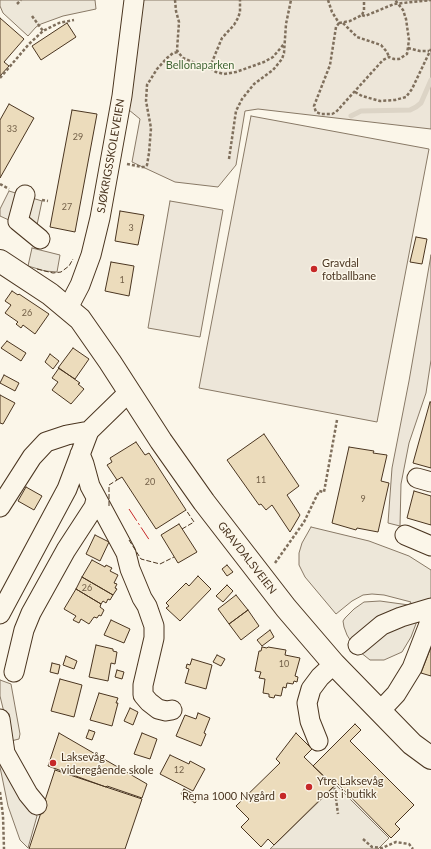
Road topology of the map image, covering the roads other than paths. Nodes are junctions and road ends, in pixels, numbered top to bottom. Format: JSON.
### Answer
{"nodes":[{"id":1,"x":134,"y":0,"type":"edge"},
{"id":2,"x":25,"y":195,"type":"dead end"},
{"id":3,"x":40,"y":239,"type":"dead end"},
{"id":4,"x":0,"y":261,"type":"edge"},
{"id":5,"x":68,"y":308,"type":"junction"},
{"id":6,"x":129,"y":392,"type":"junction"},
{"id":7,"x":89,"y":431,"type":"junction"},
{"id":8,"x":80,"y":454,"type":"junction"},
{"id":9,"x":96,"y":499,"type":"junction"},
{"id":10,"x":0,"y":507,"type":"edge"},
{"id":11,"x":405,"y":535,"type":"dead end"},
{"id":12,"x":431,"y":546,"type":"edge"},
{"id":13,"x":431,"y":608,"type":"edge"},
{"id":14,"x":0,"y":614,"type":"edge"},
{"id":15,"x":431,"y":619,"type":"edge"},
{"id":16,"x":358,"y":645,"type":"dead end"},
{"id":17,"x":334,"y":664,"type":"junction"},
{"id":18,"x":14,"y":672,"type":"dead end"},
{"id":19,"x":172,"y":710,"type":"dead end"},
{"id":20,"x":380,"y":711,"type":"junction"},
{"id":21,"x":0,"y":718,"type":"edge"},
{"id":22,"x":318,"y":741,"type":"dead end"},
{"id":23,"x":412,"y":744,"type":"junction"},
{"id":24,"x":431,"y":758,"type":"edge"},
{"id":25,"x":431,"y":770,"type":"edge"},
{"id":26,"x":37,"y":805,"type":"dead end"}],
"edges":[{"from":1,"to":5,"type":"street","name":"SJØKRIGSSKOLEVEIEN"},
{"from":2,"to":3,"type":"street"},
{"from":4,"to":5,"type":"main road","name":"GRAVDALSVEIEN"},
{"from":5,"to":6,"type":"main road","name":"GRAVDALSVEIEN"},
{"from":6,"to":7,"type":"street"},
{"from":6,"to":17,"type":"main road","name":"GRAVDALSVEIEN"},
{"from":7,"to":8,"type":"street"},
{"from":7,"to":10,"type":"street"},
{"from":8,"to":9,"type":"street"},
{"from":8,"to":14,"type":"street"},
{"from":9,"to":18,"type":"street"},
{"from":9,"to":19,"type":"street"},
{"from":11,"to":12,"type":"street"},
{"from":13,"to":16,"type":"street"},
{"from":15,"to":20,"type":"street"},
{"from":17,"to":20,"type":"main road","name":"GRAVDALSVEIEN"},
{"from":17,"to":22,"type":"street"},
{"from":20,"to":23,"type":"main road","name":"GRAVDALSVEIEN"},
{"from":21,"to":26,"type":"street"},
{"from":23,"to":24,"type":"main road","name":"GRAVDALSVEIEN"},
{"from":23,"to":25,"type":"main road","name":"GRAVDALSVEIEN"}]}
